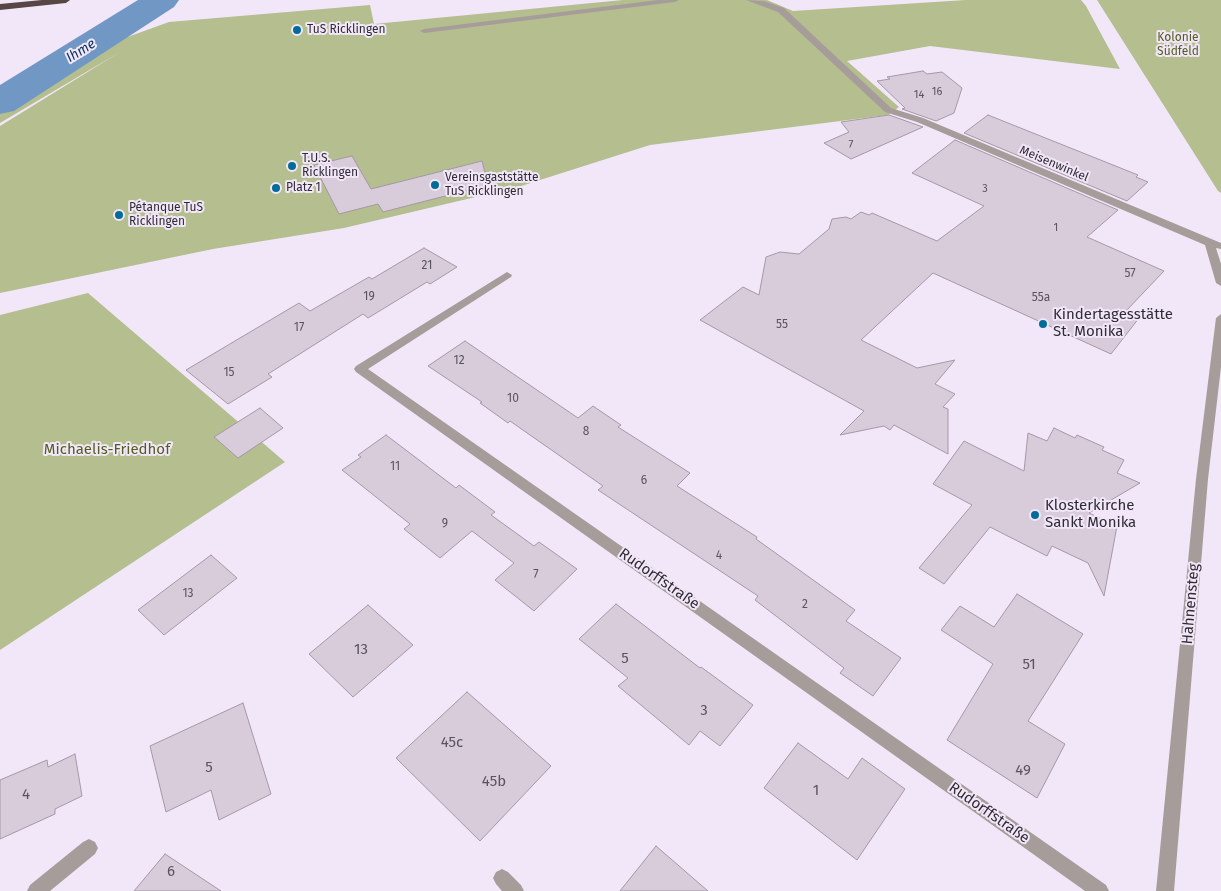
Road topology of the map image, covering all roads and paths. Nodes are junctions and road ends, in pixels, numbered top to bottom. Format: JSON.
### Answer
{"nodes":[{"id":1,"x":66,"y":0,"type":"edge"},
{"id":2,"x":675,"y":0,"type":"edge"},
{"id":3,"x":750,"y":0,"type":"edge"},
{"id":4,"x":0,"y":7,"type":"edge"},
{"id":5,"x":424,"y":31,"type":"dead end"},
{"id":6,"x":1210,"y":243,"type":"junction"},
{"id":7,"x":1221,"y":246,"type":"edge"},
{"id":8,"x":507,"y":275,"type":"dead end"},
{"id":9,"x":1221,"y":283,"type":"edge"},
{"id":10,"x":1221,"y":318,"type":"edge"},
{"id":11,"x":89,"y":848,"type":"dead end"},
{"id":12,"x":502,"y":878,"type":"dead end"},
{"id":13,"x":36,"y":891,"type":"edge"},
{"id":14,"x":515,"y":891,"type":"edge"},
{"id":15,"x":1100,"y":891,"type":"edge"},
{"id":16,"x":1165,"y":891,"type":"edge"}],
"edges":[{"from":1,"to":4,"type":"highway"},
{"from":2,"to":5,"type":"street"},
{"from":3,"to":6,"type":"street","name":"Meisenwinkel"},
{"from":6,"to":7,"type":"street","name":"Meisenwinkel"},
{"from":6,"to":9,"type":"street"},
{"from":8,"to":15,"type":"street","name":"Rudorffstraße"},
{"from":10,"to":16,"type":"street","name":"Hahnensteg"},
{"from":11,"to":13,"type":"street"},
{"from":12,"to":14,"type":"street"}]}
